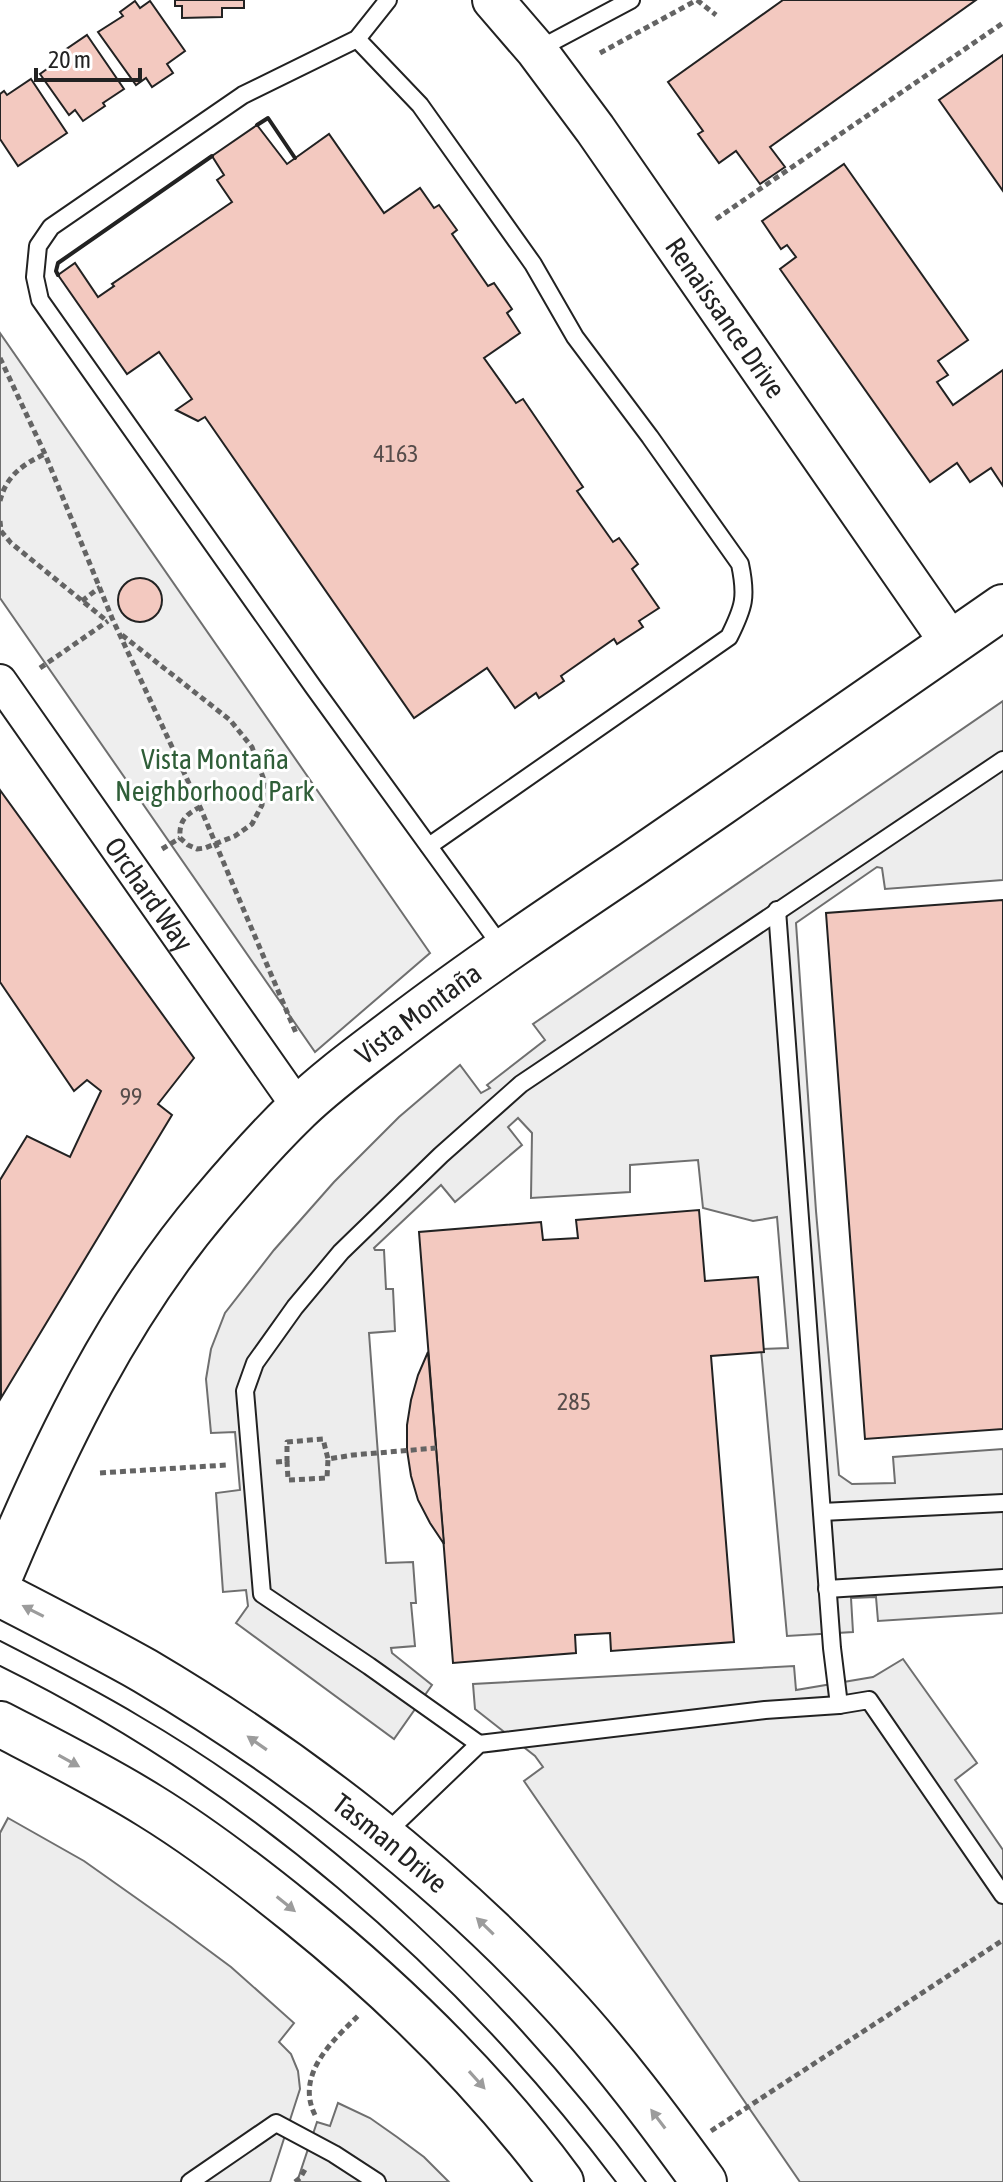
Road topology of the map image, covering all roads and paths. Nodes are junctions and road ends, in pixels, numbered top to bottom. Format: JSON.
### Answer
{"nodes":[{"id":1,"x":388,"y":0,"type":"edge"},
{"id":2,"x":493,"y":0,"type":"edge"},
{"id":3,"x":631,"y":0,"type":"edge"},
{"id":4,"x":697,"y":0,"type":"edge"},
{"id":5,"x":716,"y":15,"type":"dead end"},
{"id":6,"x":1003,"y":23,"type":"edge"},
{"id":7,"x":357,"y":39,"type":"junction"},
{"id":8,"x":537,"y":51,"type":"junction"},
{"id":9,"x":600,"y":53,"type":"dead end"},
{"id":10,"x":716,"y":219,"type":"dead end"},
{"id":11,"x":0,"y":358,"type":"edge"},
{"id":12,"x":45,"y":454,"type":"junction"},
{"id":13,"x":0,"y":501,"type":"edge"},
{"id":14,"x":0,"y":521,"type":"edge"},
{"id":15,"x":1,"y":531,"type":"edge"},
{"id":16,"x":100,"y":587,"type":"junction"},
{"id":17,"x":82,"y":601,"type":"junction"},
{"id":18,"x":1003,"y":607,"type":"edge"},
{"id":19,"x":110,"y":620,"type":"junction"},
{"id":20,"x":122,"y":634,"type":"junction"},
{"id":21,"x":951,"y":643,"type":"junction"},
{"id":22,"x":40,"y":668,"type":"dead end"},
{"id":23,"x":0,"y":681,"type":"edge"},
{"id":24,"x":1003,"y":760,"type":"edge"},
{"id":25,"x":200,"y":807,"type":"junction"},
{"id":26,"x":180,"y":838,"type":"junction"},
{"id":27,"x":216,"y":845,"type":"junction"},
{"id":28,"x":429,"y":846,"type":"junction"},
{"id":29,"x":162,"y":849,"type":"dead end"},
{"id":30,"x":777,"y":910,"type":"junction"},
{"id":31,"x":504,"y":950,"type":"junction"},
{"id":32,"x":296,"y":1033,"type":"dead end"},
{"id":33,"x":299,"y":1108,"type":"junction"},
{"id":34,"x":328,"y":1459,"type":"dead end"},
{"id":35,"x":287,"y":1461,"type":"dead end"},
{"id":36,"x":1003,"y":1503,"type":"edge"},
{"id":37,"x":822,"y":1512,"type":"junction"},
{"id":38,"x":0,"y":1576,"type":"edge"},
{"id":39,"x":1003,"y":1578,"type":"edge"},
{"id":40,"x":827,"y":1589,"type":"junction"},
{"id":41,"x":0,"y":1594,"type":"edge"},
{"id":42,"x":839,"y":1705,"type":"junction"},
{"id":43,"x":0,"y":1724,"type":"edge"},
{"id":44,"x":479,"y":1744,"type":"junction"},
{"id":45,"x":384,"y":1836,"type":"junction"},
{"id":46,"x":1003,"y":1895,"type":"edge"},
{"id":47,"x":1003,"y":1940,"type":"edge"},
{"id":48,"x":360,"y":2015,"type":"dead end"},
{"id":49,"x":710,"y":2131,"type":"dead end"},
{"id":50,"x":319,"y":2146,"type":"junction"},
{"id":51,"x":190,"y":2182,"type":"edge"},
{"id":52,"x":295,"y":2182,"type":"edge"},
{"id":53,"x":377,"y":2182,"type":"edge"},
{"id":54,"x":561,"y":2182,"type":"edge"},
{"id":55,"x":704,"y":2182,"type":"edge"}],
"edges":[{"from":1,"to":7,"type":"lane"},
{"from":2,"to":8,"type":"street","name":"Renaissance Drive"},
{"from":3,"to":8,"type":"lane"},
{"from":4,"to":5,"type":"path"},
{"from":4,"to":9,"type":"path"},
{"from":6,"to":10,"type":"path"},
{"from":7,"to":28,"type":"lane"},
{"from":7,"to":28,"type":"lane"},
{"from":8,"to":21,"type":"street","name":"Renaissance Drive"},
{"from":11,"to":12,"type":"path"},
{"from":12,"to":13,"type":"path"},
{"from":12,"to":16,"type":"path"},
{"from":14,"to":15,"type":"path"},
{"from":15,"to":17,"type":"path"},
{"from":16,"to":17,"type":"path"},
{"from":16,"to":19,"type":"path"},
{"from":17,"to":19,"type":"path"},
{"from":18,"to":21,"type":"main road","name":"Vista Montaña"},
{"from":19,"to":20,"type":"path"},
{"from":19,"to":22,"type":"path"},
{"from":20,"to":25,"type":"path"},
{"from":20,"to":27,"type":"path"},
{"from":21,"to":31,"type":"main road","name":"Vista Montaña"},
{"from":23,"to":33,"type":"street","name":"Orchard Way"},
{"from":24,"to":30,"type":"lane"},
{"from":25,"to":26,"type":"path"},
{"from":25,"to":27,"type":"path"},
{"from":26,"to":27,"type":"path"},
{"from":26,"to":29,"type":"path"},
{"from":27,"to":32,"type":"path"},
{"from":28,"to":31,"type":"lane"},
{"from":30,"to":37,"type":"lane"},
{"from":30,"to":44,"type":"lane"},
{"from":31,"to":33,"type":"main road","name":"Vista Montaña"},
{"from":33,"to":38,"type":"main road","name":"Vista Montaña"},
{"from":34,"to":35,"type":"path"},
{"from":36,"to":37,"type":"lane"},
{"from":37,"to":40,"type":"lane"},
{"from":39,"to":40,"type":"lane"},
{"from":40,"to":42,"type":"lane"},
{"from":45,"to":41,"type":"main road","name":"Tasman Drive","one_way":true},
{"from":42,"to":44,"type":"lane"},
{"from":42,"to":46,"type":"lane"},
{"from":43,"to":54,"type":"main road","one_way":true},
{"from":44,"to":45,"type":"lane"},
{"from":55,"to":45,"type":"main road","name":"Tasman Drive","one_way":true},
{"from":47,"to":49,"type":"path"},
{"from":48,"to":50,"type":"path"},
{"from":50,"to":51,"type":"lane"},
{"from":50,"to":52,"type":"path"},
{"from":50,"to":53,"type":"lane"}]}
